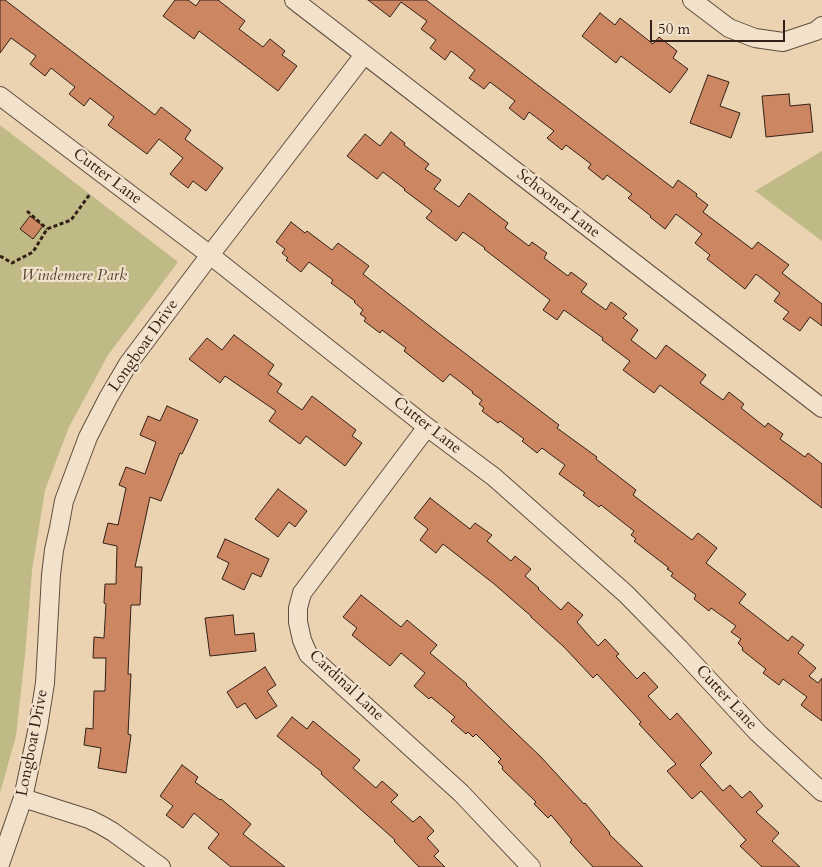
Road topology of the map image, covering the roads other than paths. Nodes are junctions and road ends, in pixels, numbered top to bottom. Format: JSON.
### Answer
{"nodes":[{"id":1,"x":294,"y":0,"type":"edge"},
{"id":2,"x":692,"y":0,"type":"edge"},
{"id":3,"x":822,"y":26,"type":"edge"},
{"id":4,"x":364,"y":55,"type":"junction"},
{"id":5,"x":0,"y":96,"type":"edge"},
{"id":6,"x":210,"y":256,"type":"junction"},
{"id":7,"x":822,"y":408,"type":"edge"},
{"id":8,"x":428,"y":427,"type":"junction"},
{"id":9,"x":822,"y":792,"type":"edge"},
{"id":10,"x":23,"y":798,"type":"junction"},
{"id":11,"x":0,"y":864,"type":"edge"},
{"id":12,"x":161,"y":867,"type":"edge"},
{"id":13,"x":531,"y":867,"type":"edge"}],
"edges":[{"from":1,"to":4,"type":"street","name":"Schooner Lane"},
{"from":2,"to":3,"type":"street"},
{"from":4,"to":6,"type":"street","name":"Longboat Drive"},
{"from":4,"to":7,"type":"street","name":"Schooner Lane"},
{"from":5,"to":6,"type":"street","name":"Cutter Lane"},
{"from":6,"to":8,"type":"street","name":"Cutter Lane"},
{"from":6,"to":10,"type":"street","name":"Longboat Drive"},
{"from":8,"to":9,"type":"street","name":"Cutter Lane"},
{"from":8,"to":13,"type":"street","name":"Cardinal Lane"},
{"from":10,"to":11,"type":"street","name":"Longboat Drive"},
{"from":10,"to":12,"type":"street"}]}
